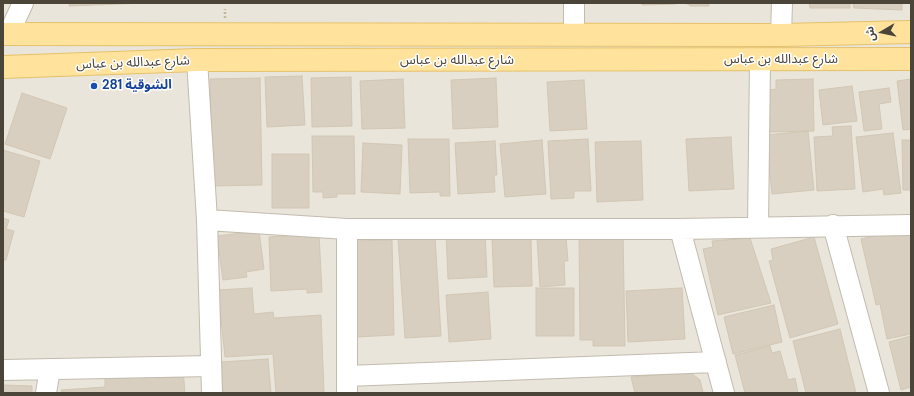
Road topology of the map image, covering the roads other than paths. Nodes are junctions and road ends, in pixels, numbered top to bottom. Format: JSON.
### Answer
{"nodes":[{"id":1,"x":23,"y":3,"type":"edge"},
{"id":2,"x":574,"y":3,"type":"edge"},
{"id":3,"x":782,"y":3,"type":"edge"},
{"id":4,"x":911,"y":32,"type":"edge"},
{"id":5,"x":6,"y":34,"type":"edge"},
{"id":6,"x":574,"y":35,"type":"junction"},
{"id":7,"x":781,"y":35,"type":"junction"},
{"id":8,"x":911,"y":59,"type":"edge"},
{"id":9,"x":197,"y":60,"type":"junction"},
{"id":10,"x":760,"y":61,"type":"junction"},
{"id":11,"x":4,"y":70,"type":"edge"},
{"id":12,"x":207,"y":220,"type":"junction"},
{"id":13,"x":833,"y":225,"type":"junction"},
{"id":14,"x":911,"y":225,"type":"edge"},
{"id":15,"x":758,"y":227,"type":"junction"},
{"id":16,"x":347,"y":229,"type":"junction"},
{"id":17,"x":680,"y":229,"type":"junction"},
{"id":18,"x":716,"y":362,"type":"junction"},
{"id":19,"x":211,"y":366,"type":"junction"},
{"id":20,"x":50,"y":369,"type":"junction"},
{"id":21,"x":3,"y":370,"type":"edge"},
{"id":22,"x":347,"y":384,"type":"edge"},
{"id":23,"x":46,"y":393,"type":"edge"},
{"id":24,"x":212,"y":393,"type":"edge"},
{"id":25,"x":724,"y":393,"type":"edge"},
{"id":26,"x":879,"y":393,"type":"edge"}],
"edges":[{"from":1,"to":5,"type":"street"},
{"from":2,"to":6,"type":"street"},
{"from":3,"to":7,"type":"street"},
{"from":4,"to":7,"type":"main road","name":"شارع عبدالله بن عباس"},
{"from":5,"to":6,"type":"main road","name":"شارع عبدالله بن عباس"},
{"from":6,"to":7,"type":"main road","name":"شارع عبدالله بن عباس"},
{"from":8,"to":10,"type":"main road","name":"شارع عبدالله بن عباس"},
{"from":9,"to":10,"type":"main road","name":"شارع عبدالله بن عباس"},
{"from":9,"to":11,"type":"main road","name":"شارع عبدالله بن عباس"},
{"from":9,"to":12,"type":"street"},
{"from":10,"to":15,"type":"street"},
{"from":12,"to":16,"type":"street"},
{"from":12,"to":19,"type":"street"},
{"from":13,"to":14,"type":"street"},
{"from":13,"to":15,"type":"street"},
{"from":13,"to":26,"type":"street"},
{"from":15,"to":17,"type":"street"},
{"from":16,"to":17,"type":"street"},
{"from":16,"to":22,"type":"street"},
{"from":17,"to":18,"type":"street"},
{"from":18,"to":22,"type":"street"},
{"from":18,"to":25,"type":"street"},
{"from":19,"to":20,"type":"street"},
{"from":19,"to":24,"type":"street"},
{"from":20,"to":21,"type":"street"},
{"from":20,"to":23,"type":"street"}]}
